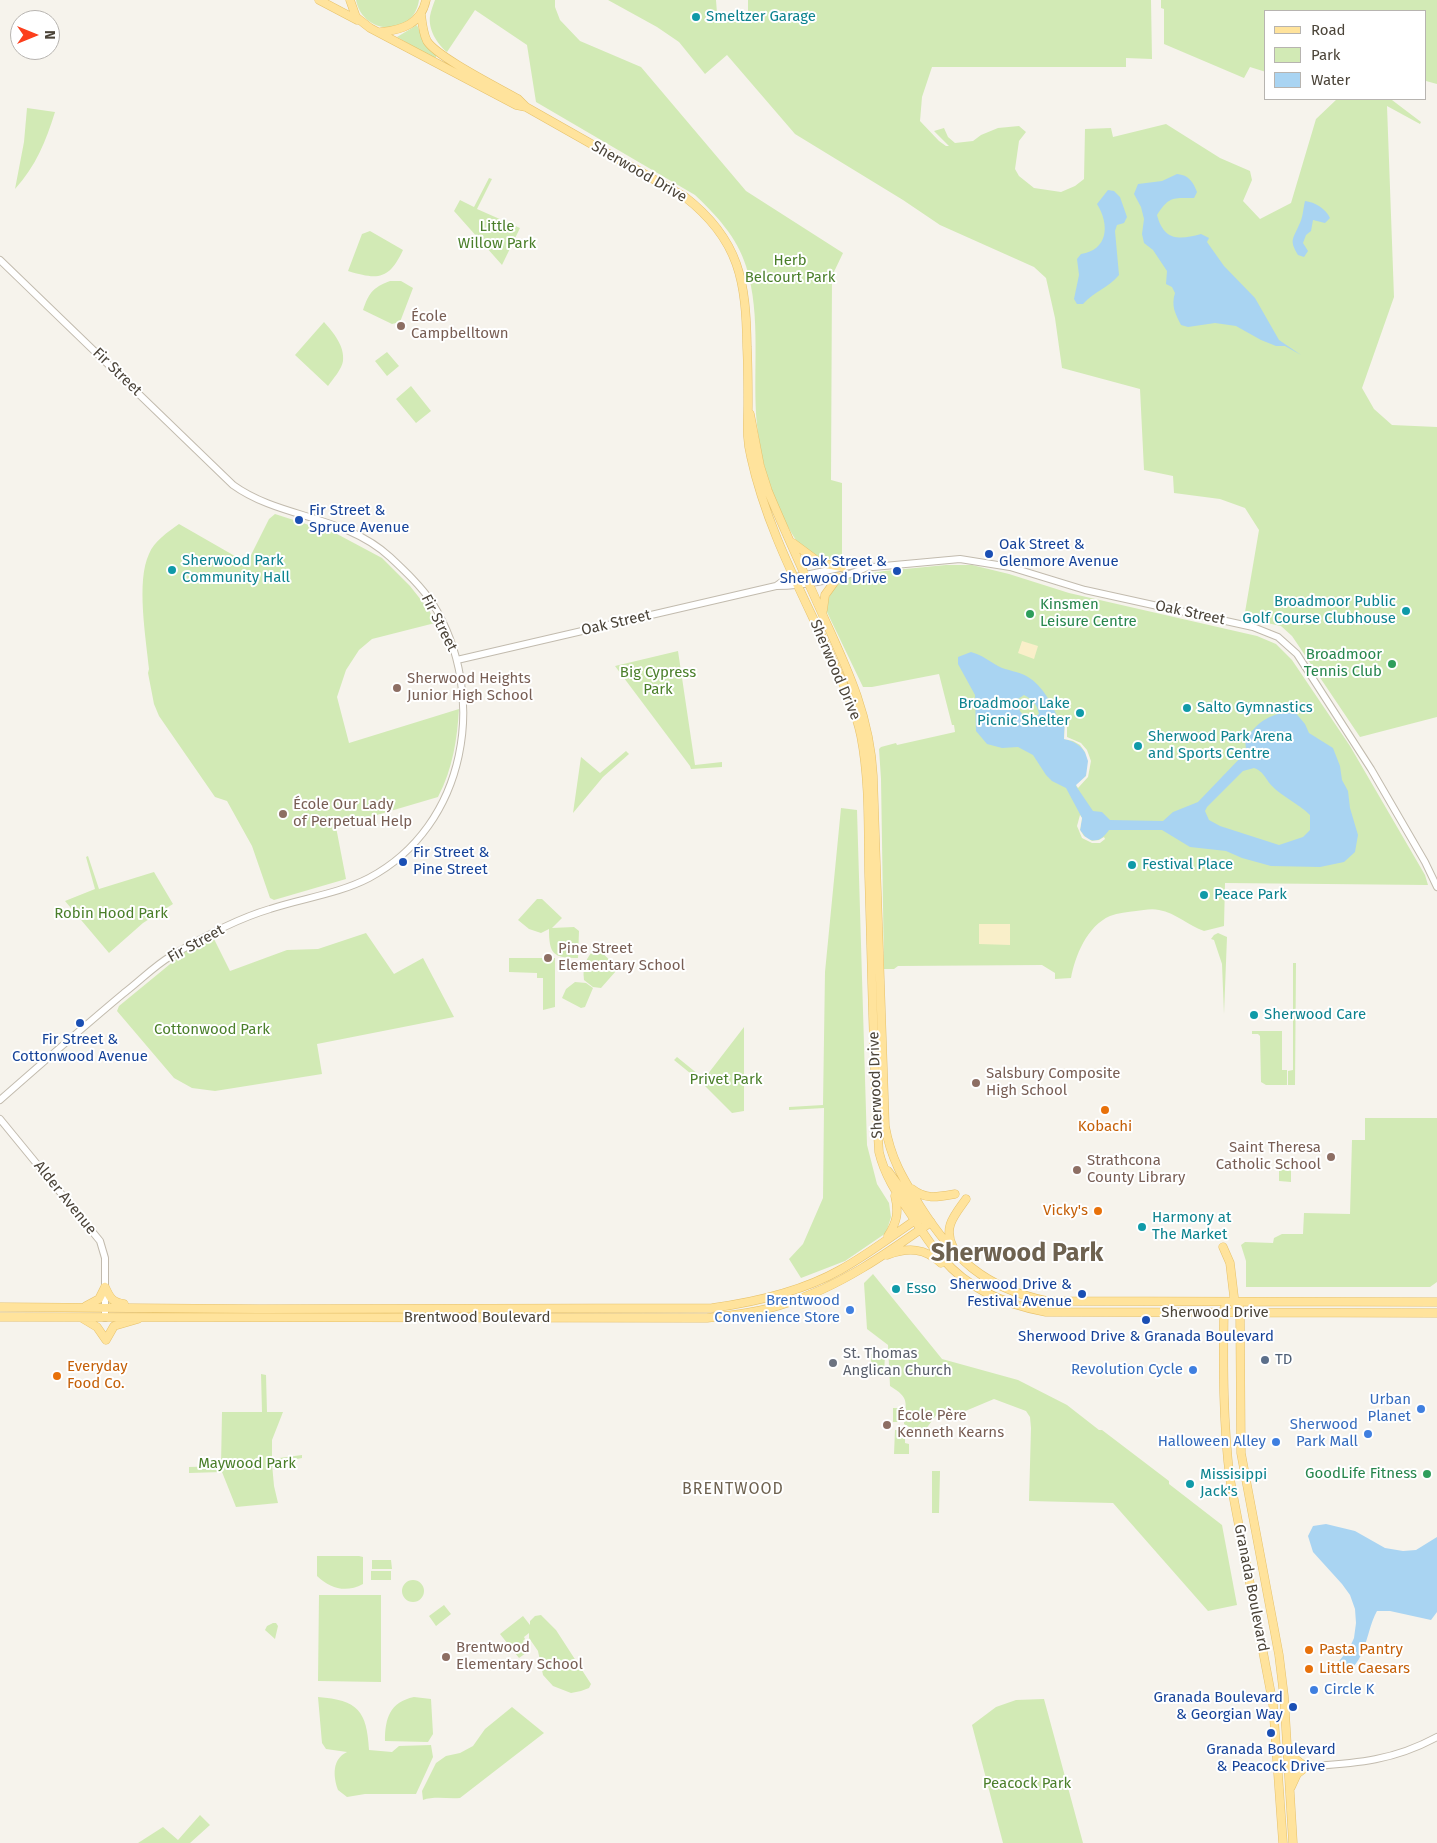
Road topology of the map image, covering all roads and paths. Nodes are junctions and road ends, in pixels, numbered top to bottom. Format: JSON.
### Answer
{"nodes":[{"id":1,"x":319,"y":0,"type":"edge"},
{"id":2,"x":350,"y":0,"type":"edge"},
{"id":3,"x":426,"y":0,"type":"edge"},
{"id":4,"x":421,"y":14,"type":"junction"},
{"id":5,"x":361,"y":22,"type":"junction"},
{"id":6,"x":380,"y":32,"type":"junction"},
{"id":7,"x":526,"y":107,"type":"junction"},
{"id":8,"x":0,"y":260,"type":"edge"},
{"id":9,"x":748,"y":405,"type":"junction"},
{"id":10,"x":790,"y":540,"type":"junction"},
{"id":11,"x":842,"y":567,"type":"junction"},
{"id":12,"x":867,"y":567,"type":"junction"},
{"id":13,"x":838,"y":577,"type":"junction"},
{"id":14,"x":807,"y":579,"type":"junction"},
{"id":15,"x":797,"y":581,"type":"junction"},
{"id":16,"x":824,"y":617,"type":"junction"},
{"id":17,"x":457,"y":660,"type":"junction"},
{"id":18,"x":1437,"y":888,"type":"edge"},
{"id":19,"x":0,"y":1100,"type":"edge"},
{"id":20,"x":0,"y":1119,"type":"edge"},
{"id":21,"x":882,"y":1163,"type":"junction"},
{"id":22,"x":908,"y":1186,"type":"junction"},
{"id":23,"x":893,"y":1189,"type":"junction"},
{"id":24,"x":955,"y":1194,"type":"dead end"},
{"id":25,"x":966,"y":1199,"type":"dead end"},
{"id":26,"x":920,"y":1217,"type":"junction"},
{"id":27,"x":931,"y":1222,"type":"junction"},
{"id":28,"x":920,"y":1230,"type":"junction"},
{"id":29,"x":884,"y":1242,"type":"junction"},
{"id":30,"x":1223,"y":1247,"type":"dead end"},
{"id":31,"x":955,"y":1254,"type":"junction"},
{"id":32,"x":876,"y":1259,"type":"junction"},
{"id":33,"x":955,"y":1272,"type":"junction"},
{"id":34,"x":105,"y":1287,"type":"junction"},
{"id":35,"x":1437,"y":1296,"type":"edge"},
{"id":36,"x":1224,"y":1302,"type":"junction"},
{"id":37,"x":1237,"y":1302,"type":"junction"},
{"id":38,"x":1421,"y":1302,"type":"junction"},
{"id":39,"x":1437,"y":1302,"type":"edge"},
{"id":40,"x":0,"y":1307,"type":"edge"},
{"id":41,"x":84,"y":1307,"type":"junction"},
{"id":42,"x":105,"y":1307,"type":"junction"},
{"id":43,"x":141,"y":1307,"type":"junction"},
{"id":44,"x":1224,"y":1313,"type":"junction"},
{"id":45,"x":1240,"y":1313,"type":"junction"},
{"id":46,"x":1437,"y":1313,"type":"edge"},
{"id":47,"x":0,"y":1318,"type":"edge"},
{"id":48,"x":82,"y":1318,"type":"junction"},
{"id":49,"x":105,"y":1318,"type":"junction"},
{"id":50,"x":142,"y":1318,"type":"junction"},
{"id":51,"x":1437,"y":1737,"type":"edge"},
{"id":52,"x":1286,"y":1742,"type":"junction"},
{"id":53,"x":1306,"y":1767,"type":"junction"},
{"id":54,"x":1278,"y":1768,"type":"junction"},
{"id":55,"x":1288,"y":1768,"type":"junction"},
{"id":56,"x":1290,"y":1792,"type":"junction"},
{"id":57,"x":1283,"y":1843,"type":"edge"},
{"id":58,"x":1293,"y":1843,"type":"edge"}],
"edges":[{"from":1,"to":5,"type":"main road"},
{"from":2,"to":5,"type":"main road"},
{"from":3,"to":4,"type":"main road"},
{"from":4,"to":6,"type":"main road"},
{"from":4,"to":7,"type":"main road","name":"Sherwood Drive"},
{"from":5,"to":6,"type":"main road","name":"Sherwood Drive"},
{"from":6,"to":7,"type":"main road","name":"Sherwood Drive"},
{"from":7,"to":9,"type":"main road","name":"Sherwood Drive"},
{"from":8,"to":17,"type":"street","name":"Fir Street"},
{"from":9,"to":10,"type":"main road","name":"Sherwood Drive"},
{"from":9,"to":15,"type":"main road","name":"Sherwood Drive"},
{"from":10,"to":11,"type":"main road"},
{"from":10,"to":14,"type":"main road","name":"Sherwood Drive"},
{"from":11,"to":12,"type":"street","name":"Oak Street"},
{"from":11,"to":14,"type":"street","name":"Oak Street"},
{"from":12,"to":13,"type":"street","name":"Oak Street"},
{"from":12,"to":18,"type":"street","name":"Oak Street"},
{"from":13,"to":14,"type":"street","name":"Oak Street"},
{"from":13,"to":16,"type":"main road"},
{"from":14,"to":15,"type":"street","name":"Oak Street"},
{"from":14,"to":16,"type":"main road","name":"Sherwood Drive"},
{"from":15,"to":17,"type":"street","name":"Oak Street"},
{"from":15,"to":21,"type":"main road","name":"Sherwood Drive"},
{"from":16,"to":22,"type":"main road","name":"Sherwood Drive"},
{"from":17,"to":19,"type":"street","name":"Fir Street"},
{"from":20,"to":34,"type":"street","name":"Alder Avenue"},
{"from":21,"to":23,"type":"main road","name":"Sherwood Drive"},
{"from":21,"to":26,"type":"main road"},
{"from":22,"to":24,"type":"main road"},
{"from":22,"to":26,"type":"main road","name":"Sherwood Drive"},
{"from":23,"to":26,"type":"main road","name":"Sherwood Drive"},
{"from":23,"to":29,"type":"main road"},
{"from":25,"to":31,"type":"main road"},
{"from":26,"to":27,"type":"main road","name":"Sherwood Drive"},
{"from":26,"to":28,"type":"main road","name":"Sherwood Drive"},
{"from":26,"to":29,"type":"main road","name":"Brentwood Boulevard"},
{"from":27,"to":28,"type":"main road","name":"Brentwood Boulevard"},
{"from":27,"to":31,"type":"main road","name":"Sherwood Drive"},
{"from":28,"to":32,"type":"main road","name":"Brentwood Boulevard"},
{"from":28,"to":33,"type":"main road","name":"Sherwood Drive"},
{"from":29,"to":43,"type":"main road","name":"Brentwood Boulevard"},
{"from":30,"to":37,"type":"main road","name":"Granada Boulevard"},
{"from":31,"to":36,"type":"main road","name":"Sherwood Drive"},
{"from":32,"to":33,"type":"main road"},
{"from":32,"to":50,"type":"main road","name":"Brentwood Boulevard"},
{"from":33,"to":44,"type":"main road","name":"Sherwood Drive"},
{"from":34,"to":41,"type":"main road"},
{"from":34,"to":42,"type":"street","name":"Alder Avenue"},
{"from":34,"to":43,"type":"main road"},
{"from":35,"to":38,"type":"main road"},
{"from":36,"to":37,"type":"main road","name":"Sherwood Drive"},
{"from":36,"to":44,"type":"main road","name":"Granada Boulevard"},
{"from":37,"to":38,"type":"main road","name":"Sherwood Drive"},
{"from":37,"to":45,"type":"main road","name":"Granada Boulevard"},
{"from":38,"to":39,"type":"main road","name":"Sherwood Drive"},
{"from":40,"to":41,"type":"main road","name":"Brentwood Boulevard"},
{"from":41,"to":42,"type":"main road","name":"Brentwood Boulevard"},
{"from":42,"to":43,"type":"main road","name":"Brentwood Boulevard"},
{"from":42,"to":49,"type":"street","name":"Alder Avenue"},
{"from":44,"to":45,"type":"main road","name":"Sherwood Drive"},
{"from":44,"to":54,"type":"main road","name":"Granada Boulevard"},
{"from":45,"to":46,"type":"main road","name":"Sherwood Drive"},
{"from":45,"to":52,"type":"main road","name":"Granada Boulevard"},
{"from":47,"to":48,"type":"main road","name":"Brentwood Boulevard"},
{"from":48,"to":49,"type":"main road","name":"Brentwood Boulevard"},
{"from":48,"to":50,"type":"main road"},
{"from":49,"to":50,"type":"main road","name":"Brentwood Boulevard"},
{"from":51,"to":53,"type":"street"},
{"from":52,"to":53,"type":"main road"},
{"from":52,"to":55,"type":"main road","name":"Granada Boulevard"},
{"from":53,"to":55,"type":"street"},
{"from":53,"to":56,"type":"main road"},
{"from":54,"to":55,"type":"street"},
{"from":54,"to":57,"type":"main road","name":"Granada Boulevard"},
{"from":55,"to":56,"type":"main road","name":"Granada Boulevard"},
{"from":56,"to":58,"type":"main road","name":"Granada Boulevard"}]}
